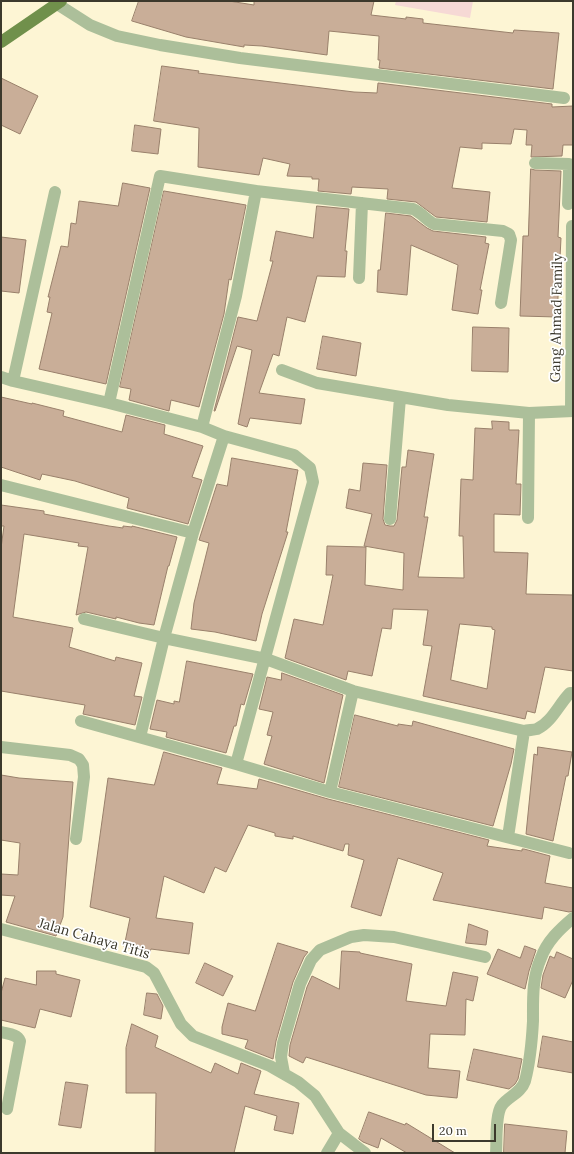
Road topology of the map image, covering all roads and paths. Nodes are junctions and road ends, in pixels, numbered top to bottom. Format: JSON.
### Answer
{"nodes":[{"id":1,"x":59,"y":3,"type":"edge"},
{"id":2,"x":1,"y":42,"type":"edge"},
{"id":3,"x":564,"y":98,"type":"dead end"},
{"id":4,"x":535,"y":163,"type":"dead end"},
{"id":5,"x":571,"y":173,"type":"edge"},
{"id":6,"x":256,"y":191,"type":"junction"},
{"id":7,"x":55,"y":192,"type":"dead end"},
{"id":8,"x":362,"y":203,"type":"junction"},
{"id":9,"x":568,"y":204,"type":"dead end"},
{"id":10,"x":572,"y":226,"type":"edge"},
{"id":11,"x":359,"y":278,"type":"dead end"},
{"id":12,"x":501,"y":303,"type":"dead end"},
{"id":13,"x":282,"y":370,"type":"dead end"},
{"id":14,"x":1,"y":377,"type":"edge"},
{"id":15,"x":13,"y":381,"type":"junction"},
{"id":16,"x":400,"y":398,"type":"junction"},
{"id":17,"x":109,"y":403,"type":"junction"},
{"id":18,"x":572,"y":410,"type":"edge"},
{"id":19,"x":529,"y":413,"type":"junction"},
{"id":20,"x":202,"y":427,"type":"junction"},
{"id":21,"x":224,"y":436,"type":"junction"},
{"id":22,"x":1,"y":485,"type":"edge"},
{"id":23,"x":528,"y":518,"type":"dead end"},
{"id":24,"x":390,"y":519,"type":"dead end"},
{"id":25,"x":193,"y":533,"type":"junction"},
{"id":26,"x":84,"y":619,"type":"dead end"},
{"id":27,"x":164,"y":638,"type":"junction"},
{"id":28,"x":266,"y":659,"type":"junction"},
{"id":29,"x":353,"y":691,"type":"junction"},
{"id":30,"x":573,"y":693,"type":"edge"},
{"id":31,"x":80,"y":721,"type":"dead end"},
{"id":32,"x":524,"y":731,"type":"junction"},
{"id":33,"x":140,"y":737,"type":"junction"},
{"id":34,"x":1,"y":747,"type":"edge"},
{"id":35,"x":236,"y":764,"type":"junction"},
{"id":36,"x":330,"y":792,"type":"junction"},
{"id":37,"x":508,"y":837,"type":"junction"},
{"id":38,"x":76,"y":839,"type":"dead end"},
{"id":39,"x":569,"y":853,"type":"dead end"},
{"id":40,"x":573,"y":918,"type":"edge"},
{"id":41,"x":1,"y":929,"type":"edge"},
{"id":42,"x":485,"y":957,"type":"dead end"},
{"id":43,"x":1,"y":1032,"type":"edge"},
{"id":44,"x":284,"y":1073,"type":"junction"},
{"id":45,"x":7,"y":1109,"type":"dead end"},
{"id":46,"x":339,"y":1133,"type":"junction"},
{"id":47,"x":327,"y":1153,"type":"edge"},
{"id":48,"x":365,"y":1153,"type":"edge"},
{"id":49,"x":496,"y":1153,"type":"edge"}],
"edges":[{"from":1,"to":2,"type":"main road"},
{"from":1,"to":3,"type":"street"},
{"from":4,"to":5,"type":"street"},
{"from":5,"to":9,"type":"street"},
{"from":6,"to":8,"type":"street"},
{"from":6,"to":17,"type":"street"},
{"from":6,"to":20,"type":"street"},
{"from":7,"to":15,"type":"street"},
{"from":8,"to":11,"type":"street"},
{"from":8,"to":12,"type":"street"},
{"from":10,"to":18,"type":"street","name":"Gang Ahmad Family"},
{"from":13,"to":16,"type":"street"},
{"from":14,"to":15,"type":"street"},
{"from":15,"to":17,"type":"street"},
{"from":16,"to":19,"type":"street"},
{"from":16,"to":24,"type":"street"},
{"from":17,"to":20,"type":"street"},
{"from":18,"to":19,"type":"street"},
{"from":19,"to":23,"type":"street"},
{"from":20,"to":21,"type":"street"},
{"from":21,"to":25,"type":"street"},
{"from":21,"to":28,"type":"street"},
{"from":22,"to":25,"type":"street"},
{"from":25,"to":27,"type":"street"},
{"from":26,"to":27,"type":"street"},
{"from":27,"to":28,"type":"street"},
{"from":27,"to":33,"type":"street"},
{"from":28,"to":29,"type":"street"},
{"from":28,"to":35,"type":"street"},
{"from":29,"to":32,"type":"street"},
{"from":29,"to":36,"type":"street"},
{"from":30,"to":32,"type":"street"},
{"from":31,"to":33,"type":"street"},
{"from":32,"to":37,"type":"street"},
{"from":33,"to":35,"type":"street"},
{"from":34,"to":38,"type":"street"},
{"from":35,"to":36,"type":"street"},
{"from":36,"to":37,"type":"street"},
{"from":37,"to":39,"type":"street"},
{"from":40,"to":49,"type":"street"},
{"from":41,"to":44,"type":"street","name":"Jalan Cahaya Titis"},
{"from":42,"to":44,"type":"street"},
{"from":43,"to":45,"type":"street"},
{"from":44,"to":46,"type":"street","name":"Jalan Cahaya Titis"},
{"from":46,"to":47,"type":"street"},
{"from":46,"to":48,"type":"street","name":"Jalan Cahaya Titis"}]}
